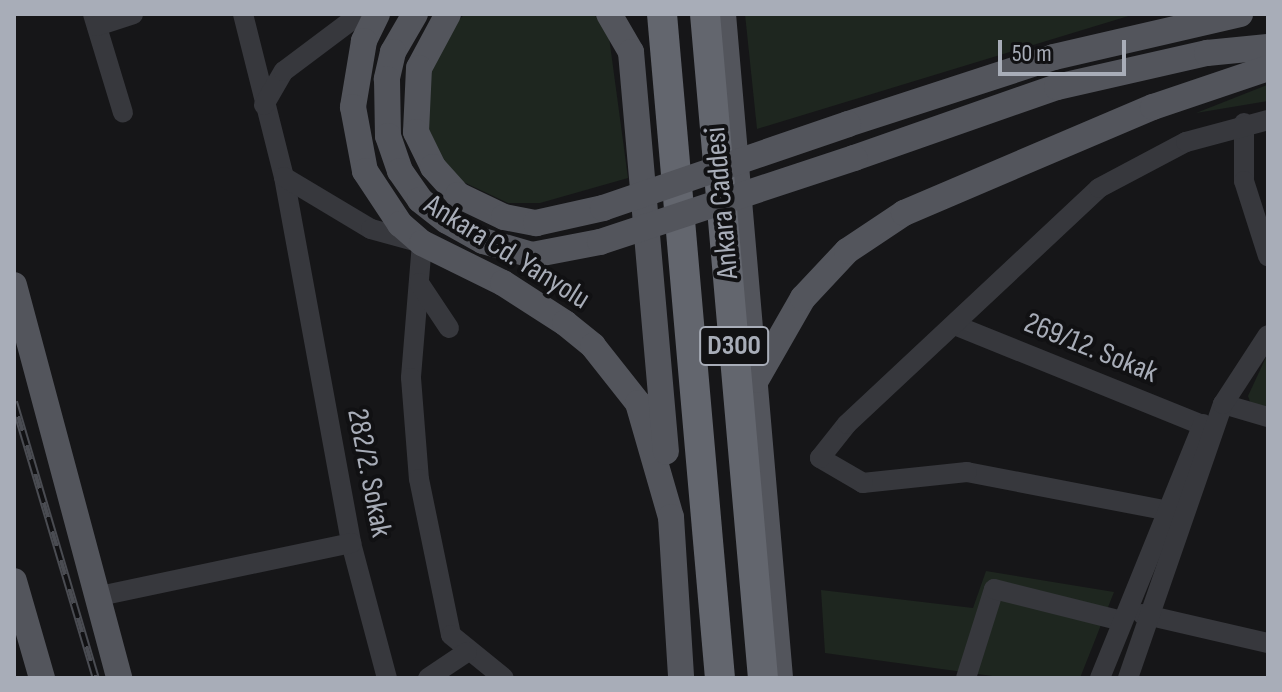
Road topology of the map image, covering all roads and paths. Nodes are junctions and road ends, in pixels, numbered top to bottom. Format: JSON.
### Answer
{"nodes":[{"id":1,"x":133,"y":14,"type":"edge"},
{"id":2,"x":243,"y":14,"type":"edge"},
{"id":3,"x":360,"y":14,"type":"edge"},
{"id":4,"x":377,"y":14,"type":"edge"},
{"id":5,"x":415,"y":14,"type":"edge"},
{"id":6,"x":448,"y":14,"type":"edge"},
{"id":7,"x":609,"y":14,"type":"edge"},
{"id":8,"x":662,"y":14,"type":"edge"},
{"id":9,"x":705,"y":14,"type":"edge"},
{"id":10,"x":723,"y":14,"type":"edge"},
{"id":11,"x":1240,"y":14,"type":"edge"},
{"id":12,"x":95,"y":20,"type":"edge"},
{"id":13,"x":1268,"y":47,"type":"edge"},
{"id":14,"x":1268,"y":68,"type":"edge"},
{"id":15,"x":264,"y":105,"type":"junction"},
{"id":16,"x":123,"y":113,"type":"dead end"},
{"id":17,"x":1268,"y":120,"type":"edge"},
{"id":18,"x":1244,"y":123,"type":"junction"},
{"id":19,"x":284,"y":177,"type":"junction"},
{"id":20,"x":422,"y":243,"type":"junction"},
{"id":21,"x":1268,"y":256,"type":"edge"},
{"id":22,"x":419,"y":283,"type":"junction"},
{"id":23,"x":14,"y":285,"type":"edge"},
{"id":24,"x":957,"y":326,"type":"junction"},
{"id":25,"x":449,"y":328,"type":"dead end"},
{"id":26,"x":1268,"y":335,"type":"edge"},
{"id":27,"x":756,"y":380,"type":"junction"},
{"id":28,"x":1223,"y":404,"type":"junction"},
{"id":29,"x":1268,"y":417,"type":"edge"},
{"id":30,"x":1202,"y":425,"type":"junction"},
{"id":31,"x":1169,"y":511,"type":"junction"},
{"id":32,"x":671,"y":517,"type":"junction"},
{"id":33,"x":351,"y":543,"type":"junction"},
{"id":34,"x":14,"y":581,"type":"edge"},
{"id":35,"x":95,"y":597,"type":"junction"},
{"id":36,"x":1125,"y":614,"type":"junction"},
{"id":37,"x":1152,"y":618,"type":"junction"},
{"id":38,"x":1268,"y":643,"type":"edge"},
{"id":39,"x":467,"y":652,"type":"junction"},
{"id":40,"x":42,"y":678,"type":"edge"},
{"id":41,"x":119,"y":678,"type":"edge"},
{"id":42,"x":387,"y":678,"type":"edge"},
{"id":43,"x":428,"y":678,"type":"edge"},
{"id":44,"x":504,"y":678,"type":"edge"},
{"id":45,"x":681,"y":678,"type":"edge"},
{"id":46,"x":720,"y":678,"type":"edge"},
{"id":47,"x":763,"y":678,"type":"edge"},
{"id":48,"x":780,"y":678,"type":"edge"},
{"id":49,"x":966,"y":678,"type":"edge"},
{"id":50,"x":1100,"y":678,"type":"edge"},
{"id":51,"x":1128,"y":678,"type":"edge"}],
"edges":[{"from":1,"to":12,"type":"street"},
{"from":2,"to":15,"type":"street","name":"282/2. Sokak"},
{"from":3,"to":15,"type":"street"},
{"from":4,"to":20,"type":"main road","name":"Ankara Cd. Yanyolu"},
{"from":5,"to":13,"type":"main road","bridge":true},
{"from":6,"to":11,"type":"main road","bridge":true},
{"from":7,"to":32,"type":"main road"},
{"from":8,"to":46,"type":"highway","name":"Ankara Caddesi","number":"D300"},
{"from":9,"to":47,"type":"highway","name":"Ankara Caddesi","number":"D300"},
{"from":10,"to":27,"type":"main road"},
{"from":12,"to":16,"type":"street"},
{"from":14,"to":27,"type":"main road"},
{"from":15,"to":19,"type":"street","name":"282/2. Sokak"},
{"from":17,"to":18,"type":"street"},
{"from":18,"to":21,"type":"street"},
{"from":18,"to":24,"type":"street"},
{"from":19,"to":20,"type":"street"},
{"from":19,"to":33,"type":"street","name":"282/2. Sokak"},
{"from":20,"to":22,"type":"street"},
{"from":20,"to":32,"type":"main road","name":"Ankara Cd. Yanyolu"},
{"from":22,"to":25,"type":"street"},
{"from":22,"to":39,"type":"street"},
{"from":23,"to":35,"type":"main road"},
{"from":24,"to":30,"type":"street","name":"269/12. Sokak"},
{"from":24,"to":31,"type":"street"},
{"from":26,"to":28,"type":"street"},
{"from":27,"to":48,"type":"main road"},
{"from":28,"to":29,"type":"street"},
{"from":28,"to":30,"type":"street"},
{"from":28,"to":37,"type":"street"},
{"from":30,"to":31,"type":"street"},
{"from":31,"to":36,"type":"street"},
{"from":32,"to":45,"type":"main road","name":"Ankara Cd. Yanyolu"},
{"from":33,"to":35,"type":"street"},
{"from":33,"to":42,"type":"street","name":"282/2. Sokak"},
{"from":34,"to":40,"type":"main road"},
{"from":35,"to":41,"type":"main road"},
{"from":36,"to":37,"type":"street"},
{"from":36,"to":49,"type":"street"},
{"from":36,"to":50,"type":"street"},
{"from":37,"to":38,"type":"street"},
{"from":37,"to":51,"type":"street"},
{"from":39,"to":43,"type":"street"},
{"from":39,"to":44,"type":"street"}]}
